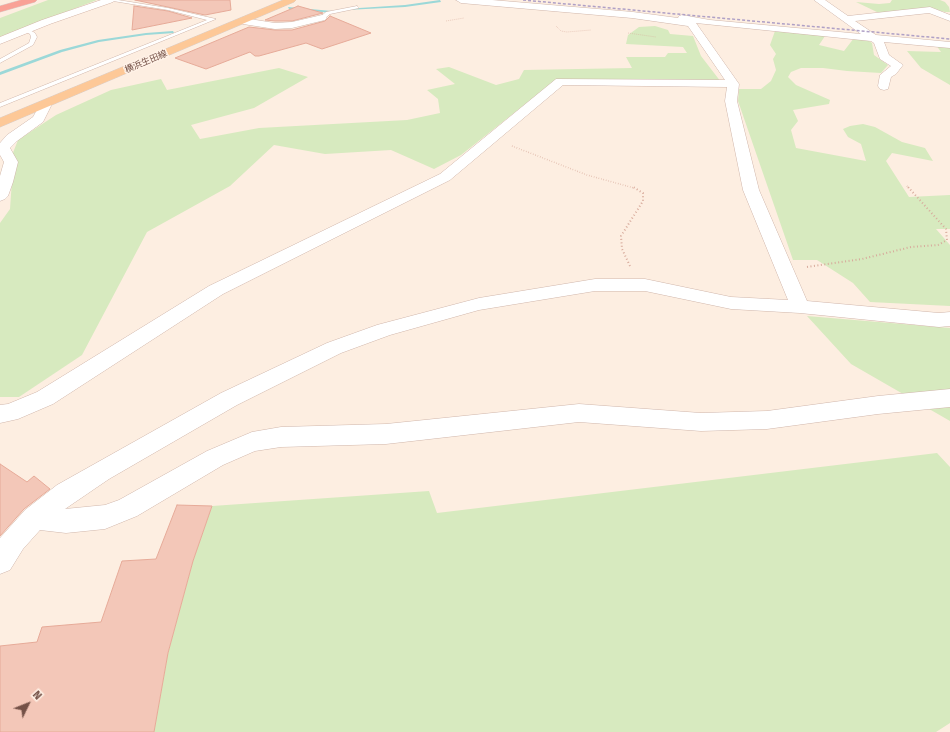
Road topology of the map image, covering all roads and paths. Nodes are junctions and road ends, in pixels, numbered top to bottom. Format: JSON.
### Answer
{"nodes":[{"id":1,"x":32,"y":0,"type":"edge"},
{"id":2,"x":109,"y":0,"type":"edge"},
{"id":3,"x":269,"y":0,"type":"edge"},
{"id":4,"x":291,"y":0,"type":"edge"},
{"id":5,"x":461,"y":0,"type":"edge"},
{"id":6,"x":819,"y":0,"type":"edge"},
{"id":7,"x":357,"y":7,"type":"dead end"},
{"id":8,"x":0,"y":11,"type":"edge"},
{"id":9,"x":173,"y":11,"type":"junction"},
{"id":10,"x":152,"y":13,"type":"dead end"},
{"id":11,"x":634,"y":15,"type":"junction"},
{"id":12,"x":322,"y":18,"type":"joint"},
{"id":13,"x":950,"y":18,"type":"edge"},
{"id":14,"x":847,"y":19,"type":"junction"},
{"id":15,"x":242,"y":21,"type":"junction"},
{"id":16,"x":26,"y":30,"type":"junction"},
{"id":17,"x":875,"y":38,"type":"junction"},
{"id":18,"x":0,"y":41,"type":"edge"},
{"id":19,"x":950,"y":45,"type":"edge"},
{"id":20,"x":0,"y":61,"type":"edge"},
{"id":21,"x":733,"y":84,"type":"junction"},
{"id":22,"x":884,"y":86,"type":"dead end"},
{"id":23,"x":46,"y":104,"type":"junction"},
{"id":24,"x":0,"y":105,"type":"edge"},
{"id":25,"x":0,"y":111,"type":"edge"},
{"id":26,"x":0,"y":123,"type":"edge"},
{"id":27,"x":491,"y":138,"type":"junction"},
{"id":28,"x":907,"y":186,"type":"dead end"},
{"id":29,"x":0,"y":196,"type":"edge"},
{"id":30,"x":784,"y":270,"type":"junction"},
{"id":31,"x":645,"y":285,"type":"junction"},
{"id":32,"x":800,"y":307,"type":"junction"},
{"id":33,"x":950,"y":319,"type":"edge"},
{"id":34,"x":950,"y":398,"type":"edge"},
{"id":35,"x":0,"y":414,"type":"edge"},
{"id":36,"x":34,"y":518,"type":"junction"},
{"id":37,"x":0,"y":561,"type":"edge"}],
"edges":[{"from":1,"to":8,"type":"highway"},
{"from":2,"to":9,"type":"lane"},
{"from":2,"to":16,"type":"street"},
{"from":3,"to":25,"type":"main road","name":"横浜生田線"},
{"from":4,"to":15,"type":"main road","name":"横浜生田線"},
{"from":5,"to":11,"type":"street"},
{"from":6,"to":14,"type":"street"},
{"from":7,"to":12,"type":"lane"},
{"from":9,"to":10,"type":"lane"},
{"from":9,"to":24,"type":"lane"},
{"from":11,"to":17,"type":"street"},
{"from":11,"to":21,"type":"street"},
{"from":12,"to":15,"type":"street"},
{"from":13,"to":14,"type":"street"},
{"from":14,"to":17,"type":"street"},
{"from":15,"to":23,"type":"main road","name":"横浜生田線"},
{"from":16,"to":18,"type":"street"},
{"from":16,"to":20,"type":"lane"},
{"from":17,"to":19,"type":"street"},
{"from":17,"to":22,"type":"street"},
{"from":21,"to":27,"type":"street"},
{"from":21,"to":30,"type":"street"},
{"from":23,"to":26,"type":"main road","name":"横浜生田線"},
{"from":23,"to":29,"type":"street"},
{"from":27,"to":31,"type":"path"},
{"from":27,"to":35,"type":"street"},
{"from":28,"to":30,"type":"path"},
{"from":30,"to":32,"type":"street"},
{"from":31,"to":32,"type":"street"},
{"from":31,"to":36,"type":"street"},
{"from":32,"to":33,"type":"street"},
{"from":34,"to":36,"type":"street"},
{"from":36,"to":37,"type":"street"}]}
